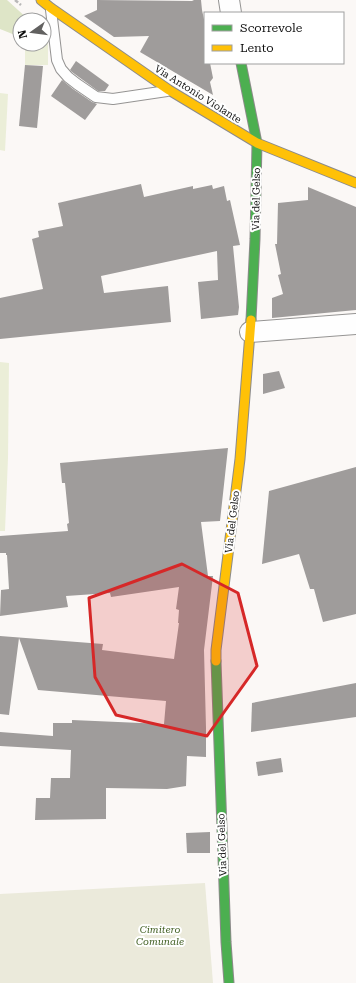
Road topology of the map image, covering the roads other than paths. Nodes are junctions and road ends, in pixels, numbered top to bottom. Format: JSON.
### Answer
{"nodes":[{"id":1,"x":41,"y":0,"type":"edge"},
{"id":2,"x":229,"y":0,"type":"edge"},
{"id":3,"x":51,"y":8,"type":"junction"},
{"id":4,"x":231,"y":12,"type":"edge"},
{"id":5,"x":241,"y":64,"type":"edge"},
{"id":6,"x":169,"y":90,"type":"junction"},
{"id":7,"x":257,"y":143,"type":"junction"},
{"id":8,"x":356,"y":183,"type":"edge"},
{"id":9,"x":356,"y":324,"type":"edge"},
{"id":10,"x":250,"y":332,"type":"junction"},
{"id":11,"x":229,"y":983,"type":"edge"}],
"edges":[{"from":1,"to":3,"type":"street","name":"Via Antonio Violante"},
{"from":2,"to":4,"type":"street"},
{"from":3,"to":6,"type":"street","name":"Via Antonio Violante"},
{"from":3,"to":6,"type":"lane"},
{"from":5,"to":7,"type":"street","name":"Via del Gelso"},
{"from":6,"to":7,"type":"street","name":"Via Antonio Violante"},
{"from":7,"to":8,"type":"street","name":"Via Antonio Violante"},
{"from":7,"to":10,"type":"street","name":"Via del Gelso"},
{"from":9,"to":10,"type":"street"},
{"from":10,"to":11,"type":"street","name":"Via del Gelso"}]}
